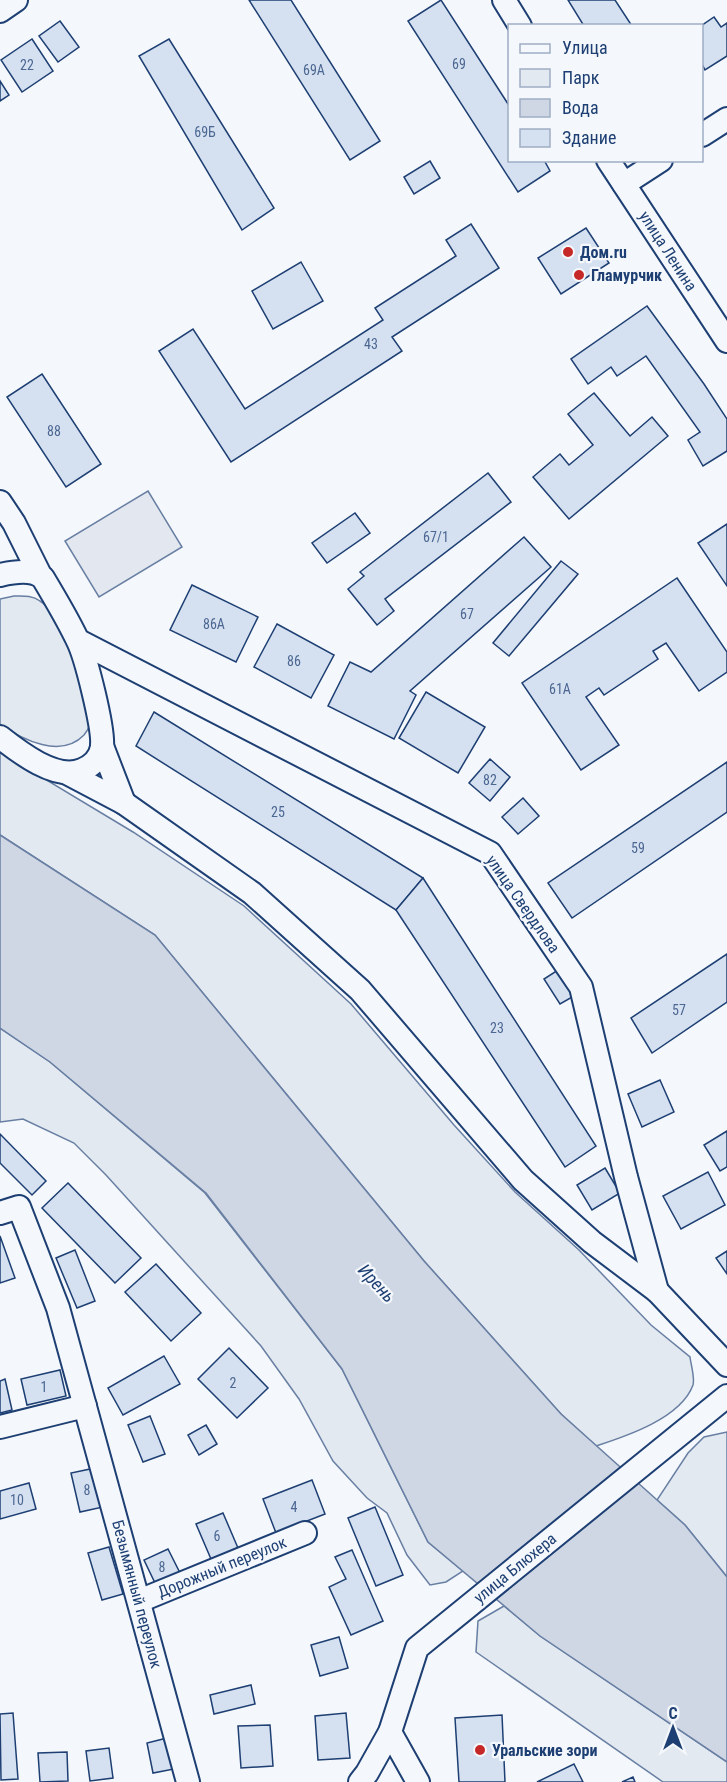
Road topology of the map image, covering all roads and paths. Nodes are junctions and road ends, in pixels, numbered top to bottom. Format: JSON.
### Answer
{"nodes":[{"id":1,"x":16,"y":0,"type":"edge"},
{"id":2,"x":504,"y":0,"type":"edge"},
{"id":3,"x":0,"y":11,"type":"edge"},
{"id":4,"x":519,"y":24,"type":"edge"},
{"id":5,"x":727,"y":119,"type":"edge"},
{"id":6,"x":703,"y":134,"type":"edge"},
{"id":7,"x":609,"y":162,"type":"edge"},
{"id":8,"x":659,"y":162,"type":"edge"},
{"id":9,"x":624,"y":184,"type":"junction"},
{"id":10,"x":727,"y":341,"type":"edge"},
{"id":11,"x":0,"y":502,"type":"edge"},
{"id":12,"x":14,"y":523,"type":"junction"},
{"id":13,"x":0,"y":575,"type":"edge"},
{"id":14,"x":40,"y":575,"type":"junction"},
{"id":15,"x":78,"y":641,"type":"junction"},
{"id":16,"x":0,"y":736,"type":"edge"},
{"id":17,"x":102,"y":746,"type":"junction"},
{"id":18,"x":67,"y":773,"type":"junction"},
{"id":19,"x":124,"y":803,"type":"junction"},
{"id":20,"x":9,"y":1210,"type":"edge"},
{"id":21,"x":657,"y":1291,"type":"junction"},
{"id":22,"x":727,"y":1365,"type":"edge"},
{"id":23,"x":727,"y":1396,"type":"edge"},
{"id":24,"x":85,"y":1406,"type":"junction"},
{"id":25,"x":0,"y":1427,"type":"edge"},
{"id":26,"x":305,"y":1533,"type":"dead end"},
{"id":27,"x":139,"y":1601,"type":"junction"},
{"id":28,"x":390,"y":1732,"type":"junction"},
{"id":29,"x":188,"y":1782,"type":"edge"},
{"id":30,"x":360,"y":1782,"type":"edge"},
{"id":31,"x":418,"y":1782,"type":"edge"}],
"edges":[{"from":1,"to":3,"type":"street"},
{"from":2,"to":4,"type":"street"},
{"from":5,"to":6,"type":"street"},
{"from":7,"to":9,"type":"street","name":"улица Ленина"},
{"from":8,"to":9,"type":"street"},
{"from":9,"to":10,"type":"street","name":"улица Ленина"},
{"from":11,"to":12,"type":"street"},
{"from":12,"to":13,"type":"street"},
{"from":12,"to":14,"type":"street"},
{"from":13,"to":14,"type":"street"},
{"from":14,"to":15,"type":"street"},
{"from":15,"to":17,"type":"street"},
{"from":15,"to":21,"type":"street","name":"улица Свердлова"},
{"from":16,"to":18,"type":"street","name":"улица Свердлова"},
{"from":17,"to":18,"type":"street"},
{"from":17,"to":19,"type":"street"},
{"from":18,"to":19,"type":"street","name":"улица Свердлова"},
{"from":19,"to":21,"type":"street","name":"улица Свердлова"},
{"from":20,"to":24,"type":"street","name":"Безымянный переулок"},
{"from":21,"to":22,"type":"street","name":"улица Свердлова"},
{"from":23,"to":28,"type":"street","name":"улица Блюхера"},
{"from":24,"to":25,"type":"street"},
{"from":24,"to":27,"type":"street","name":"Безымянный переулок"},
{"from":26,"to":27,"type":"street","name":"Дорожный переулок"},
{"from":27,"to":29,"type":"street","name":"Безымянный переулок"},
{"from":28,"to":30,"type":"street","name":"улица Блюхера"},
{"from":28,"to":31,"type":"street"}]}
